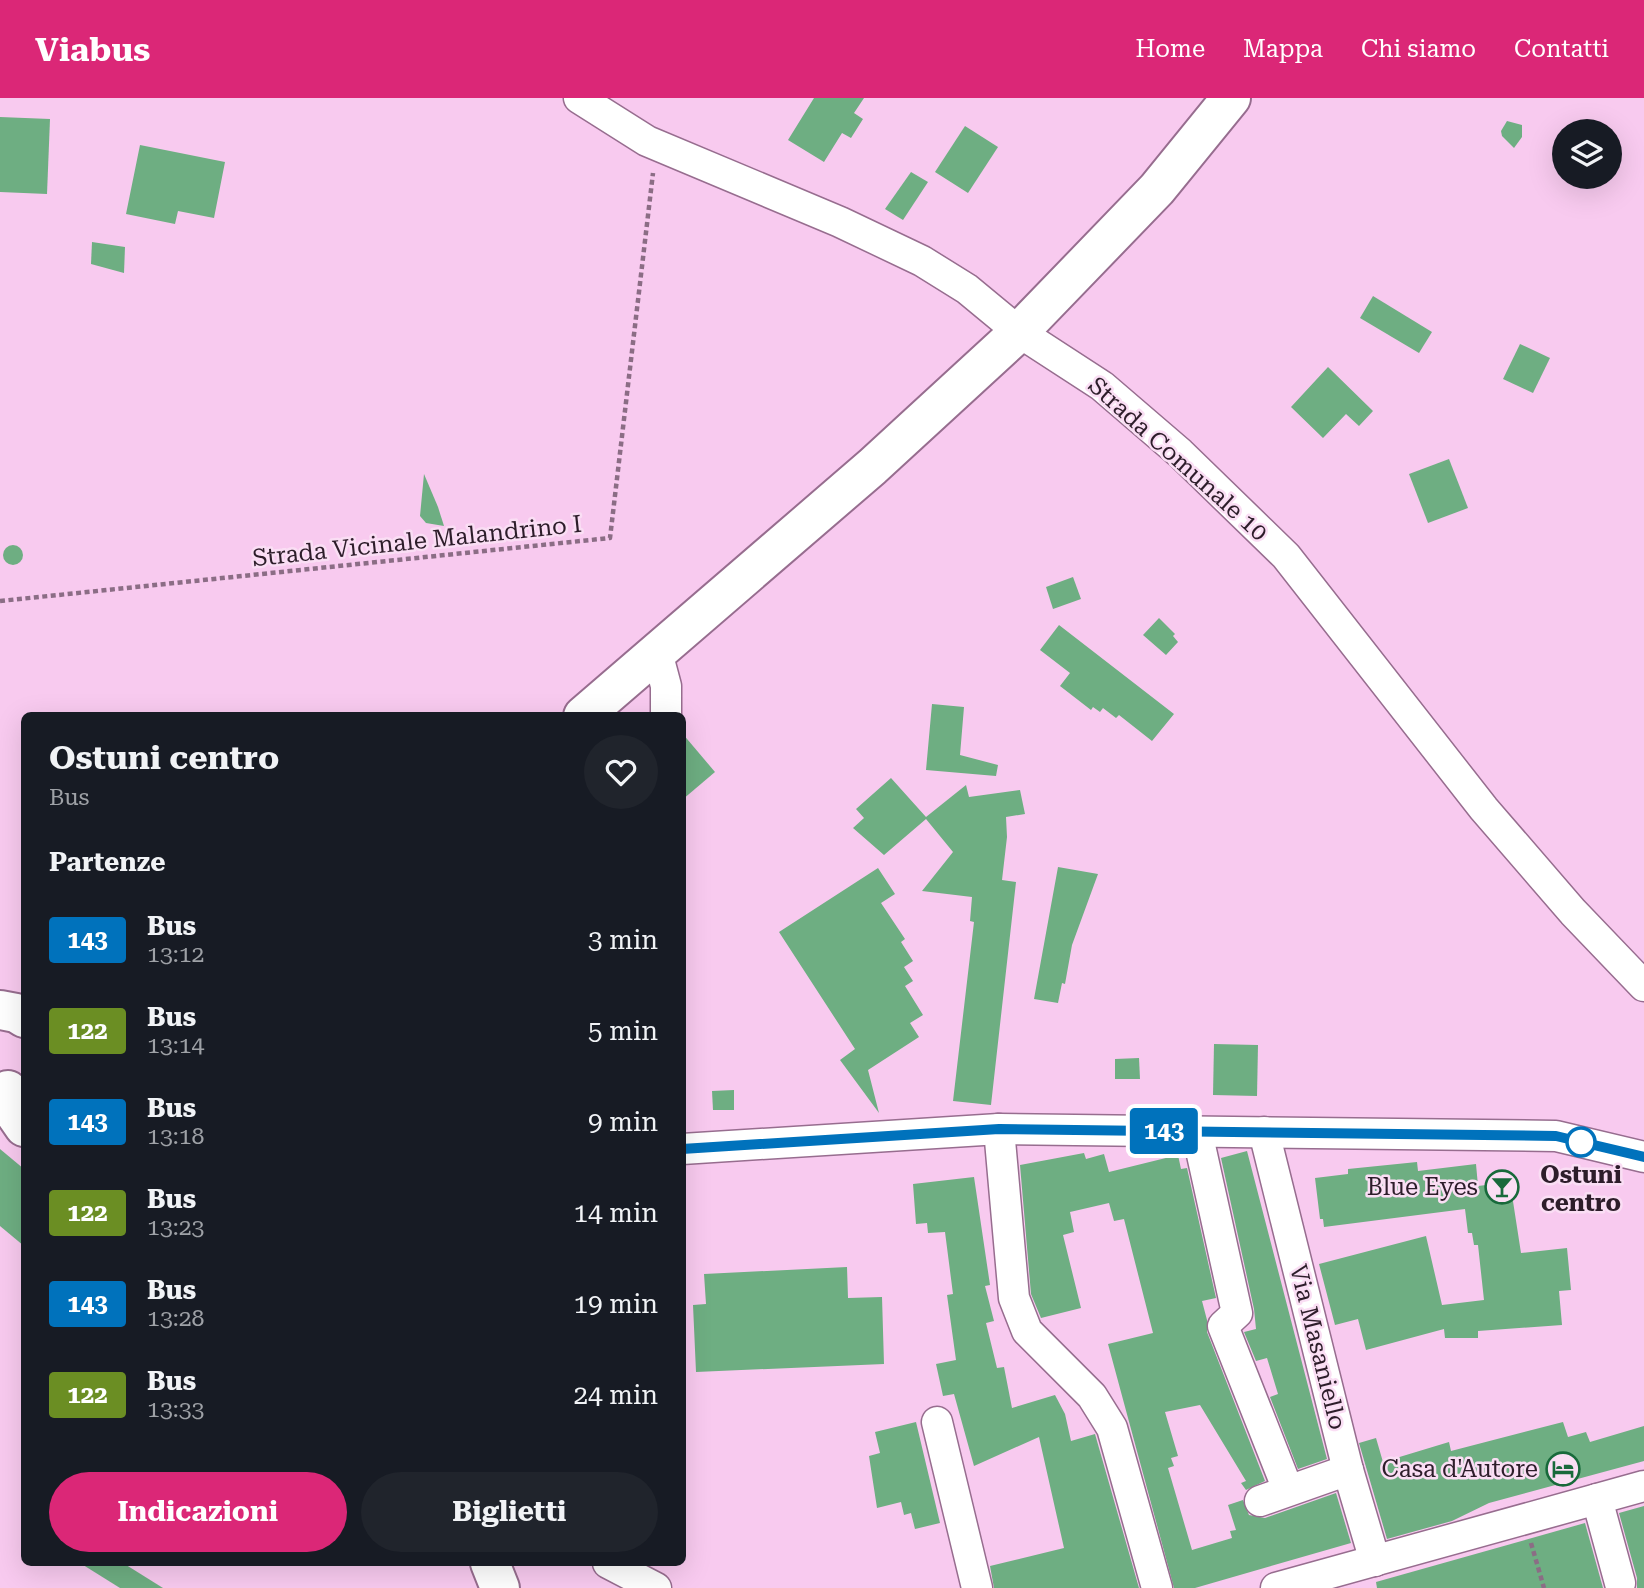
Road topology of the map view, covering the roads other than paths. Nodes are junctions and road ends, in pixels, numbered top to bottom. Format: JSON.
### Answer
{"nodes":[{"id":1,"x":579,"y":98,"type":"edge"},
{"id":2,"x":1231,"y":98,"type":"edge"},
{"id":3,"x":1019,"y":332,"type":"junction"},
{"id":4,"x":657,"y":652,"type":"junction"},
{"id":5,"x":588,"y":712,"type":"edge"},
{"id":6,"x":666,"y":712,"type":"edge"},
{"id":7,"x":1644,"y":986,"type":"edge"},
{"id":8,"x":0,"y":1010,"type":"edge"},
{"id":9,"x":21,"y":1017,"type":"edge"},
{"id":10,"x":11,"y":1087,"type":"edge"},
{"id":11,"x":21,"y":1123,"type":"edge"},
{"id":12,"x":999,"y":1129,"type":"junction"},
{"id":13,"x":1197,"y":1132,"type":"junction"},
{"id":14,"x":1264,"y":1132,"type":"junction"},
{"id":15,"x":686,"y":1149,"type":"edge"},
{"id":16,"x":1644,"y":1157,"type":"edge"},
{"id":17,"x":937,"y":1422,"type":"dead end"},
{"id":18,"x":1348,"y":1470,"type":"junction"},
{"id":19,"x":1644,"y":1486,"type":"edge"},
{"id":20,"x":1288,"y":1490,"type":"junction"},
{"id":21,"x":1597,"y":1499,"type":"junction"},
{"id":22,"x":1260,"y":1501,"type":"dead end"},
{"id":23,"x":1375,"y":1561,"type":"junction"},
{"id":24,"x":490,"y":1566,"type":"edge"},
{"id":25,"x":614,"y":1566,"type":"edge"},
{"id":26,"x":1620,"y":1583,"type":"dead end"},
{"id":27,"x":500,"y":1588,"type":"edge"},
{"id":28,"x":656,"y":1588,"type":"edge"},
{"id":29,"x":977,"y":1588,"type":"edge"},
{"id":30,"x":1157,"y":1588,"type":"edge"},
{"id":31,"x":1276,"y":1588,"type":"edge"}],
"edges":[{"from":1,"to":3,"type":"street","name":"Strada Comunale 10"},
{"from":2,"to":3,"type":"main road"},
{"from":3,"to":4,"type":"main road"},
{"from":3,"to":7,"type":"street","name":"Strada Comunale 10"},
{"from":4,"to":5,"type":"main road"},
{"from":4,"to":6,"type":"street"},
{"from":8,"to":9,"type":"main road"},
{"from":10,"to":11,"type":"main road"},
{"from":12,"to":13,"type":"street"},
{"from":12,"to":15,"type":"street"},
{"from":12,"to":30,"type":"street"},
{"from":13,"to":14,"type":"street"},
{"from":13,"to":20,"type":"street"},
{"from":14,"to":16,"type":"street"},
{"from":14,"to":18,"type":"street","name":"Via Masaniello"},
{"from":17,"to":29,"type":"street"},
{"from":18,"to":20,"type":"street"},
{"from":18,"to":23,"type":"street","name":"Via Masaniello"},
{"from":19,"to":21,"type":"street"},
{"from":20,"to":22,"type":"street"},
{"from":21,"to":23,"type":"street"},
{"from":21,"to":26,"type":"street"},
{"from":23,"to":31,"type":"street"},
{"from":24,"to":27,"type":"main road"},
{"from":25,"to":28,"type":"street"}]}
